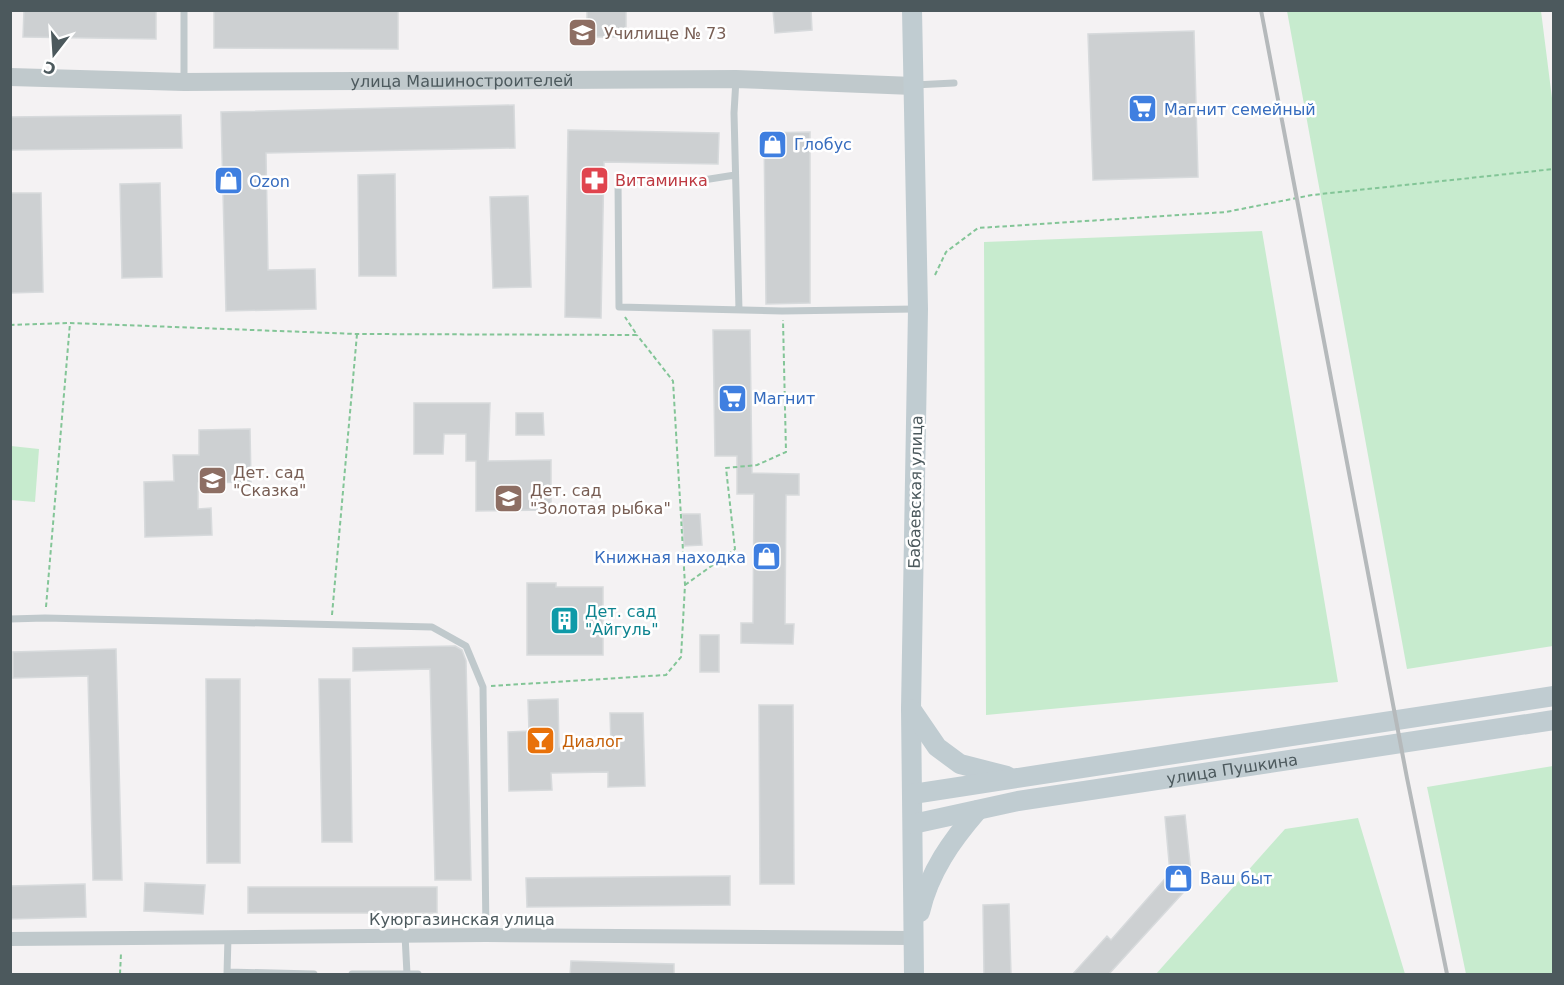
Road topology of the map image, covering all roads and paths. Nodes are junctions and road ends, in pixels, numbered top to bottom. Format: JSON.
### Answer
{"nodes":[{"id":1,"x":184,"y":10,"type":"edge"},
{"id":2,"x":912,"y":10,"type":"edge"},
{"id":3,"x":10,"y":77,"type":"edge"},
{"id":4,"x":736,"y":79,"type":"junction"},
{"id":5,"x":184,"y":82,"type":"junction"},
{"id":6,"x":954,"y":83,"type":"dead end"},
{"id":7,"x":914,"y":86,"type":"junction"},
{"id":8,"x":1554,"y":169,"type":"edge"},
{"id":9,"x":735,"y":175,"type":"junction"},
{"id":10,"x":932,"y":280,"type":"dead end"},
{"id":11,"x":619,"y":307,"type":"junction"},
{"id":12,"x":918,"y":309,"type":"junction"},
{"id":13,"x":739,"y":310,"type":"junction"},
{"id":14,"x":782,"y":311,"type":"junction"},
{"id":15,"x":70,"y":323,"type":"junction"},
{"id":16,"x":10,"y":325,"type":"edge"},
{"id":17,"x":357,"y":334,"type":"junction"},
{"id":18,"x":637,"y":335,"type":"junction"},
{"id":19,"x":685,"y":585,"type":"junction"},
{"id":20,"x":45,"y":618,"type":"junction"},
{"id":21,"x":10,"y":619,"type":"edge"},
{"id":22,"x":331,"y":625,"type":"junction"},
{"id":23,"x":483,"y":687,"type":"junction"},
{"id":24,"x":1554,"y":696,"type":"edge"},
{"id":25,"x":912,"y":709,"type":"junction"},
{"id":26,"x":1554,"y":720,"type":"edge"},
{"id":27,"x":1016,"y":778,"type":"junction"},
{"id":28,"x":913,"y":794,"type":"junction"},
{"id":29,"x":978,"y":810,"type":"junction"},
{"id":30,"x":913,"y":824,"type":"junction"},
{"id":31,"x":405,"y":935,"type":"junction"},
{"id":32,"x":486,"y":935,"type":"junction"},
{"id":33,"x":228,"y":937,"type":"junction"},
{"id":34,"x":122,"y":938,"type":"junction"},
{"id":35,"x":914,"y":938,"type":"junction"},
{"id":36,"x":10,"y":939,"type":"edge"},
{"id":37,"x":228,"y":974,"type":"edge"},
{"id":38,"x":407,"y":974,"type":"edge"},
{"id":39,"x":120,"y":975,"type":"edge"},
{"id":40,"x":314,"y":975,"type":"edge"},
{"id":41,"x":352,"y":975,"type":"edge"},
{"id":42,"x":418,"y":975,"type":"edge"},
{"id":43,"x":914,"y":975,"type":"edge"}],
"edges":[{"from":1,"to":5,"type":"lane"},
{"from":2,"to":7,"type":"main road","name":"Бабаевская улица"},
{"from":3,"to":5,"type":"street","name":"улица Машиностроителей"},
{"from":4,"to":5,"type":"street","name":"улица Машиностроителей"},
{"from":4,"to":7,"type":"street","name":"улица Машиностроителей"},
{"from":4,"to":9,"type":"lane"},
{"from":6,"to":7,"type":"lane"},
{"from":7,"to":12,"type":"main road","name":"Бабаевская улица"},
{"from":8,"to":10,"type":"path"},
{"from":9,"to":11,"type":"lane"},
{"from":9,"to":13,"type":"lane"},
{"from":11,"to":13,"type":"lane"},
{"from":11,"to":18,"type":"path"},
{"from":12,"to":14,"type":"lane"},
{"from":12,"to":25,"type":"main road","name":"Бабаевская улица"},
{"from":13,"to":14,"type":"lane"},
{"from":14,"to":19,"type":"path"},
{"from":15,"to":16,"type":"path"},
{"from":15,"to":17,"type":"path"},
{"from":15,"to":20,"type":"path"},
{"from":17,"to":18,"type":"path"},
{"from":17,"to":22,"type":"path"},
{"from":18,"to":19,"type":"path"},
{"from":19,"to":23,"type":"path"},
{"from":20,"to":21,"type":"lane"},
{"from":20,"to":22,"type":"lane"},
{"from":22,"to":23,"type":"lane"},
{"from":23,"to":32,"type":"lane"},
{"from":24,"to":27,"type":"main road","name":"улица Пушкина"},
{"from":25,"to":27,"type":"main road"},
{"from":25,"to":28,"type":"main road","name":"Бабаевская улица"},
{"from":26,"to":29,"type":"main road","name":"улица Пушкина"},
{"from":27,"to":28,"type":"main road","name":"улица Пушкина"},
{"from":28,"to":30,"type":"main road","name":"Бабаевская улица"},
{"from":29,"to":30,"type":"main road","name":"улица Пушкина"},
{"from":29,"to":35,"type":"main road"},
{"from":30,"to":35,"type":"main road","name":"Бабаевская улица"},
{"from":31,"to":32,"type":"street","name":"Куюргазинская улица"},
{"from":31,"to":33,"type":"street","name":"Куюргазинская улица"},
{"from":31,"to":38,"type":"lane"},
{"from":32,"to":35,"type":"street","name":"Куюргазинская улица"},
{"from":33,"to":34,"type":"street","name":"Куюргазинская улица"},
{"from":33,"to":37,"type":"lane"},
{"from":34,"to":36,"type":"street","name":"Куюргазинская улица"},
{"from":34,"to":39,"type":"path"},
{"from":35,"to":43,"type":"main road","name":"Бабаевская улица"},
{"from":37,"to":40,"type":"lane"},
{"from":38,"to":41,"type":"lane"},
{"from":38,"to":42,"type":"lane"}]}
